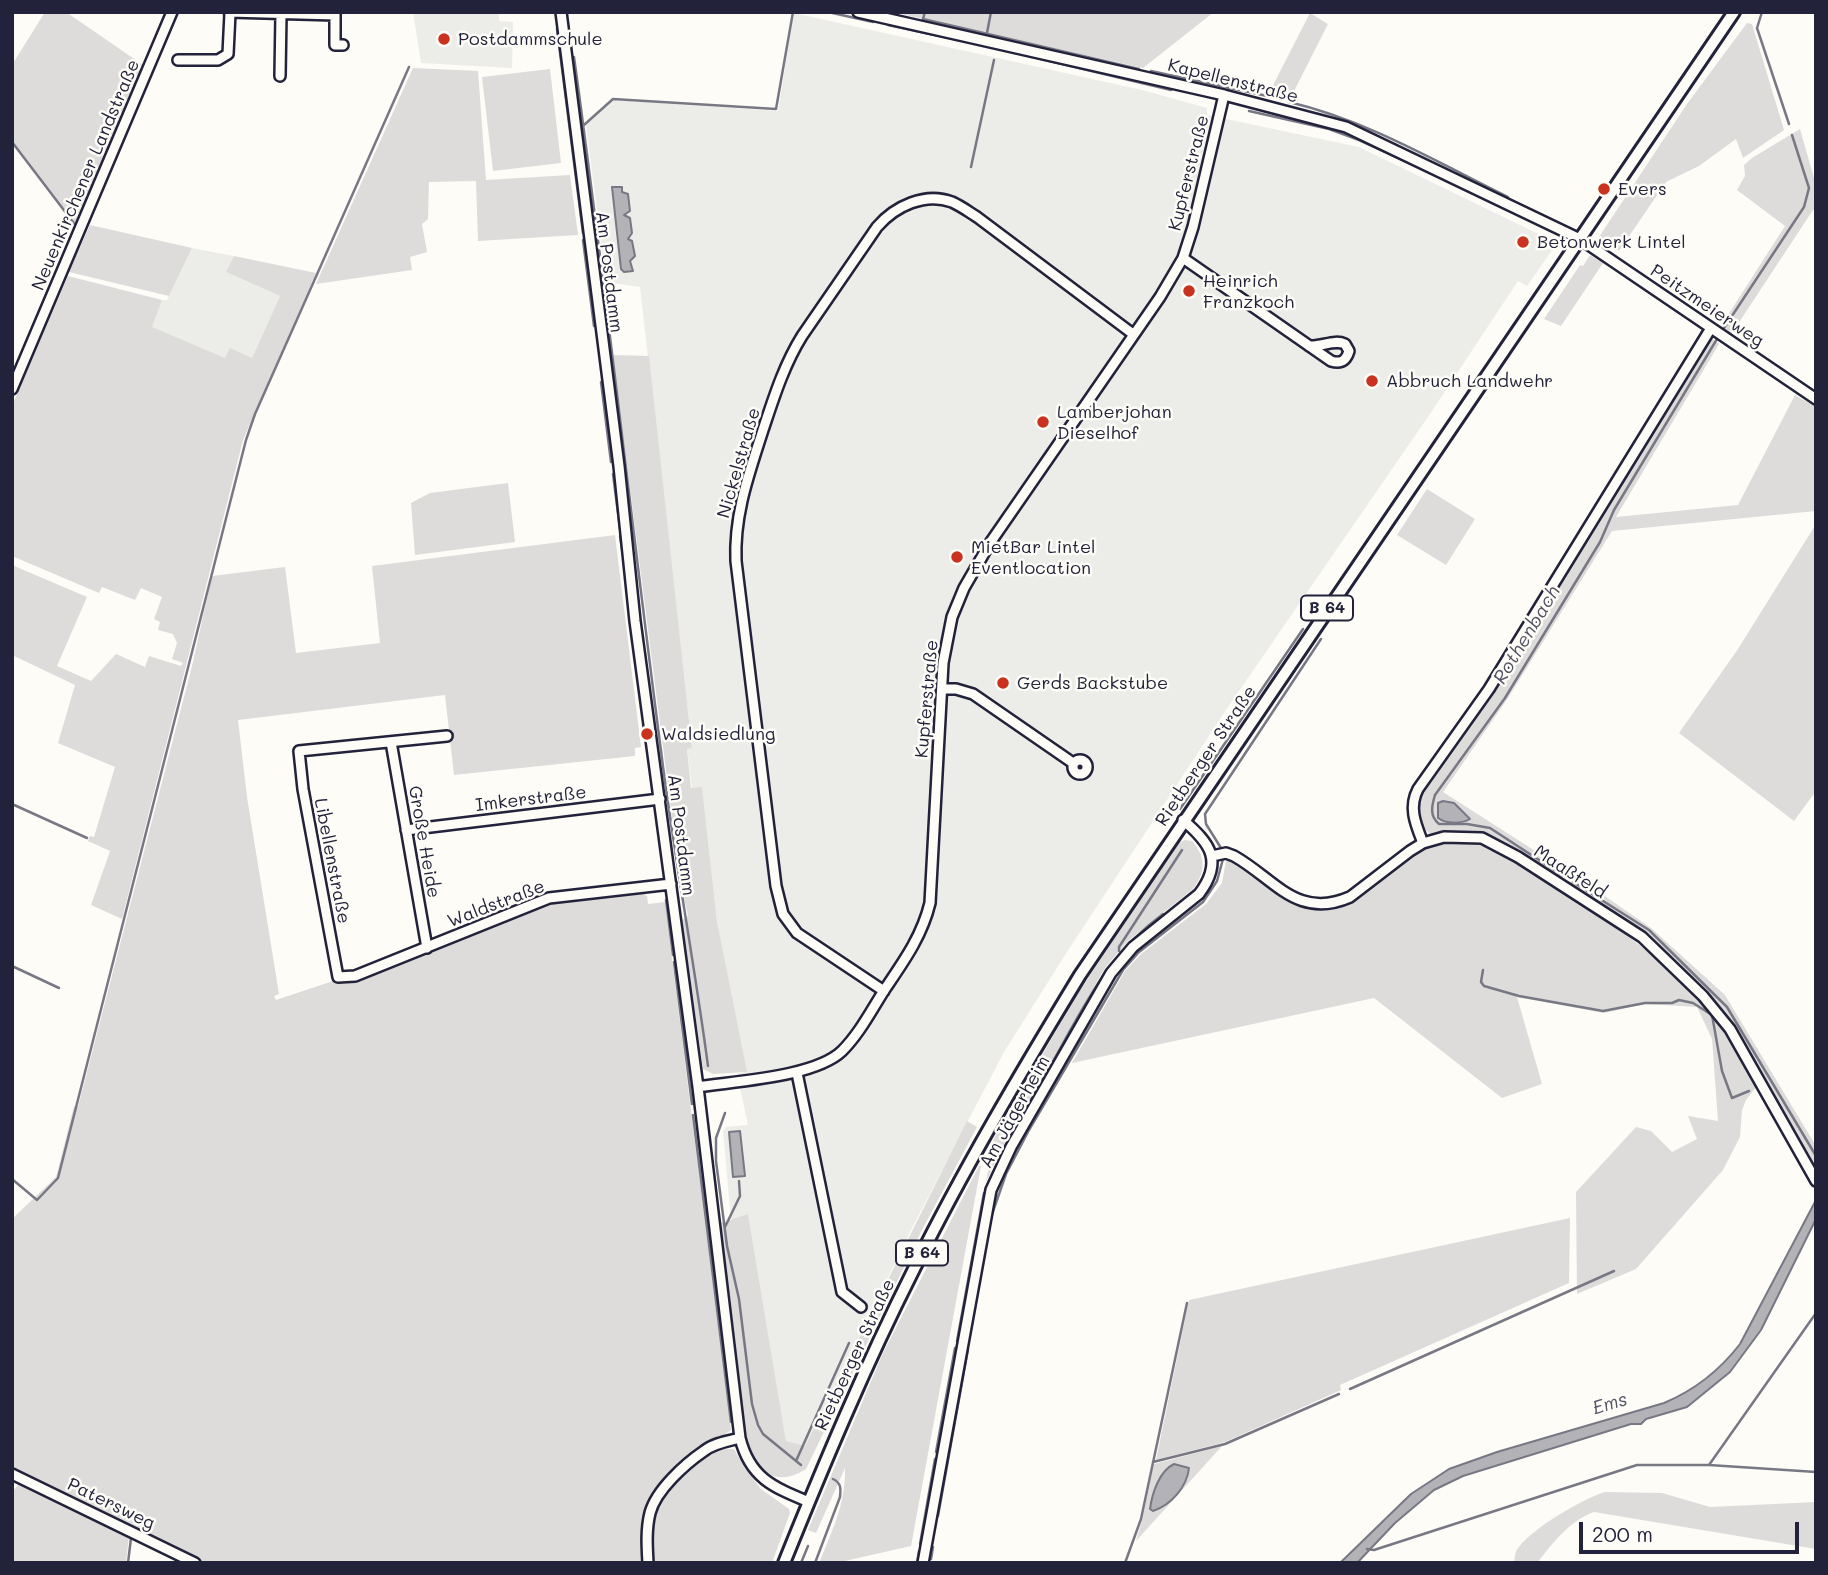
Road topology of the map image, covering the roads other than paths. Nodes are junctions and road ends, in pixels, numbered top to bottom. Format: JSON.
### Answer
{"nodes":[{"id":1,"x":172,"y":12,"type":"edge"},
{"id":2,"x":561,"y":12,"type":"edge"},
{"id":3,"x":858,"y":12,"type":"edge"},
{"id":4,"x":1734,"y":12,"type":"edge"},
{"id":5,"x":229,"y":13,"type":"edge"},
{"id":6,"x":239,"y":13,"type":"edge"},
{"id":7,"x":281,"y":14,"type":"junction"},
{"id":8,"x":335,"y":14,"type":"edge"},
{"id":9,"x":343,"y":45,"type":"dead end"},
{"id":10,"x":178,"y":60,"type":"dead end"},
{"id":11,"x":280,"y":76,"type":"dead end"},
{"id":12,"x":1224,"y":95,"type":"junction"},
{"id":13,"x":1580,"y":239,"type":"junction"},
{"id":14,"x":1182,"y":258,"type":"junction"},
{"id":15,"x":1711,"y":328,"type":"junction"},
{"id":16,"x":1133,"y":334,"type":"junction"},
{"id":17,"x":1309,"y":346,"type":"dead end"},
{"id":18,"x":12,"y":388,"type":"edge"},
{"id":19,"x":1816,"y":398,"type":"edge"},
{"id":20,"x":942,"y":689,"type":"junction"},
{"id":21,"x":447,"y":736,"type":"dead end"},
{"id":22,"x":391,"y":742,"type":"junction"},
{"id":23,"x":1073,"y":763,"type":"dead end"},
{"id":24,"x":660,"y":799,"type":"junction"},
{"id":25,"x":1183,"y":820,"type":"junction"},
{"id":26,"x":406,"y":830,"type":"junction"},
{"id":27,"x":1423,"y":843,"type":"junction"},
{"id":28,"x":1212,"y":856,"type":"junction"},
{"id":29,"x":671,"y":884,"type":"junction"},
{"id":30,"x":428,"y":948,"type":"junction"},
{"id":31,"x":338,"y":977,"type":"joint"},
{"id":32,"x":884,"y":991,"type":"junction"},
{"id":33,"x":797,"y":1073,"type":"junction"},
{"id":34,"x":698,"y":1087,"type":"junction"},
{"id":35,"x":1816,"y":1181,"type":"edge"},
{"id":36,"x":861,"y":1307,"type":"dead end"},
{"id":37,"x":740,"y":1437,"type":"junction"},
{"id":38,"x":14,"y":1478,"type":"edge"},
{"id":39,"x":809,"y":1502,"type":"junction"},
{"id":40,"x":195,"y":1563,"type":"edge"},
{"id":41,"x":648,"y":1563,"type":"edge"},
{"id":42,"x":784,"y":1563,"type":"edge"},
{"id":43,"x":923,"y":1563,"type":"edge"}],
"edges":[{"from":1,"to":18,"type":"street","name":"Neuenkirchener Landstraße"},
{"from":2,"to":24,"type":"street","name":"Am Postdamm"},
{"from":3,"to":12,"type":"street","name":"Kapellenstraße"},
{"from":4,"to":13,"type":"main road","name":"Rietberger Straße","number":"B 64"},
{"from":5,"to":6,"type":"street"},
{"from":5,"to":10,"type":"street"},
{"from":6,"to":7,"type":"street"},
{"from":7,"to":8,"type":"street"},
{"from":7,"to":11,"type":"street"},
{"from":8,"to":9,"type":"street"},
{"from":12,"to":13,"type":"street","name":"Kapellenstraße"},
{"from":12,"to":14,"type":"street","name":"Kupferstraße"},
{"from":13,"to":15,"type":"street","name":"Peitzmeierweg"},
{"from":13,"to":25,"type":"main road","name":"Rietberger Straße","number":"B 64"},
{"from":14,"to":16,"type":"street","name":"Kupferstraße"},
{"from":14,"to":17,"type":"street","name":"Kupferstraße"},
{"from":15,"to":19,"type":"street","name":"Peitzmeierweg"},
{"from":15,"to":27,"type":"street"},
{"from":16,"to":20,"type":"street","name":"Kupferstraße"},
{"from":16,"to":32,"type":"street","name":"Nickelstraße"},
{"from":20,"to":23,"type":"street"},
{"from":20,"to":32,"type":"street","name":"Kupferstraße"},
{"from":21,"to":22,"type":"street"},
{"from":22,"to":26,"type":"street","name":"Große Heide"},
{"from":22,"to":31,"type":"street","name":"Libellenstraße"},
{"from":24,"to":26,"type":"street","name":"Imkerstraße"},
{"from":24,"to":29,"type":"street","name":"Am Postdamm"},
{"from":25,"to":28,"type":"street"},
{"from":25,"to":39,"type":"main road","name":"Rietberger Straße","number":"B 64"},
{"from":26,"to":30,"type":"street","name":"Große Heide"},
{"from":27,"to":28,"type":"street","name":"Maaßfeld"},
{"from":27,"to":35,"type":"street","name":"Maaßfeld"},
{"from":28,"to":43,"type":"street","name":"Am Jägerheim"},
{"from":29,"to":30,"type":"street","name":"Waldstraße"},
{"from":29,"to":34,"type":"street","name":"Am Postdamm"},
{"from":30,"to":31,"type":"street","name":"Waldstraße"},
{"from":32,"to":33,"type":"street","name":"Kupferstraße"},
{"from":33,"to":34,"type":"street","name":"Kupferstraße"},
{"from":33,"to":36,"type":"street"},
{"from":34,"to":37,"type":"street","name":"Am Postdamm"},
{"from":37,"to":39,"type":"street","name":"Am Postdamm"},
{"from":37,"to":41,"type":"street"},
{"from":38,"to":40,"type":"street","name":"Patersweg"},
{"from":39,"to":42,"type":"main road","name":"Rietberger Straße","number":"B 64"}]}
